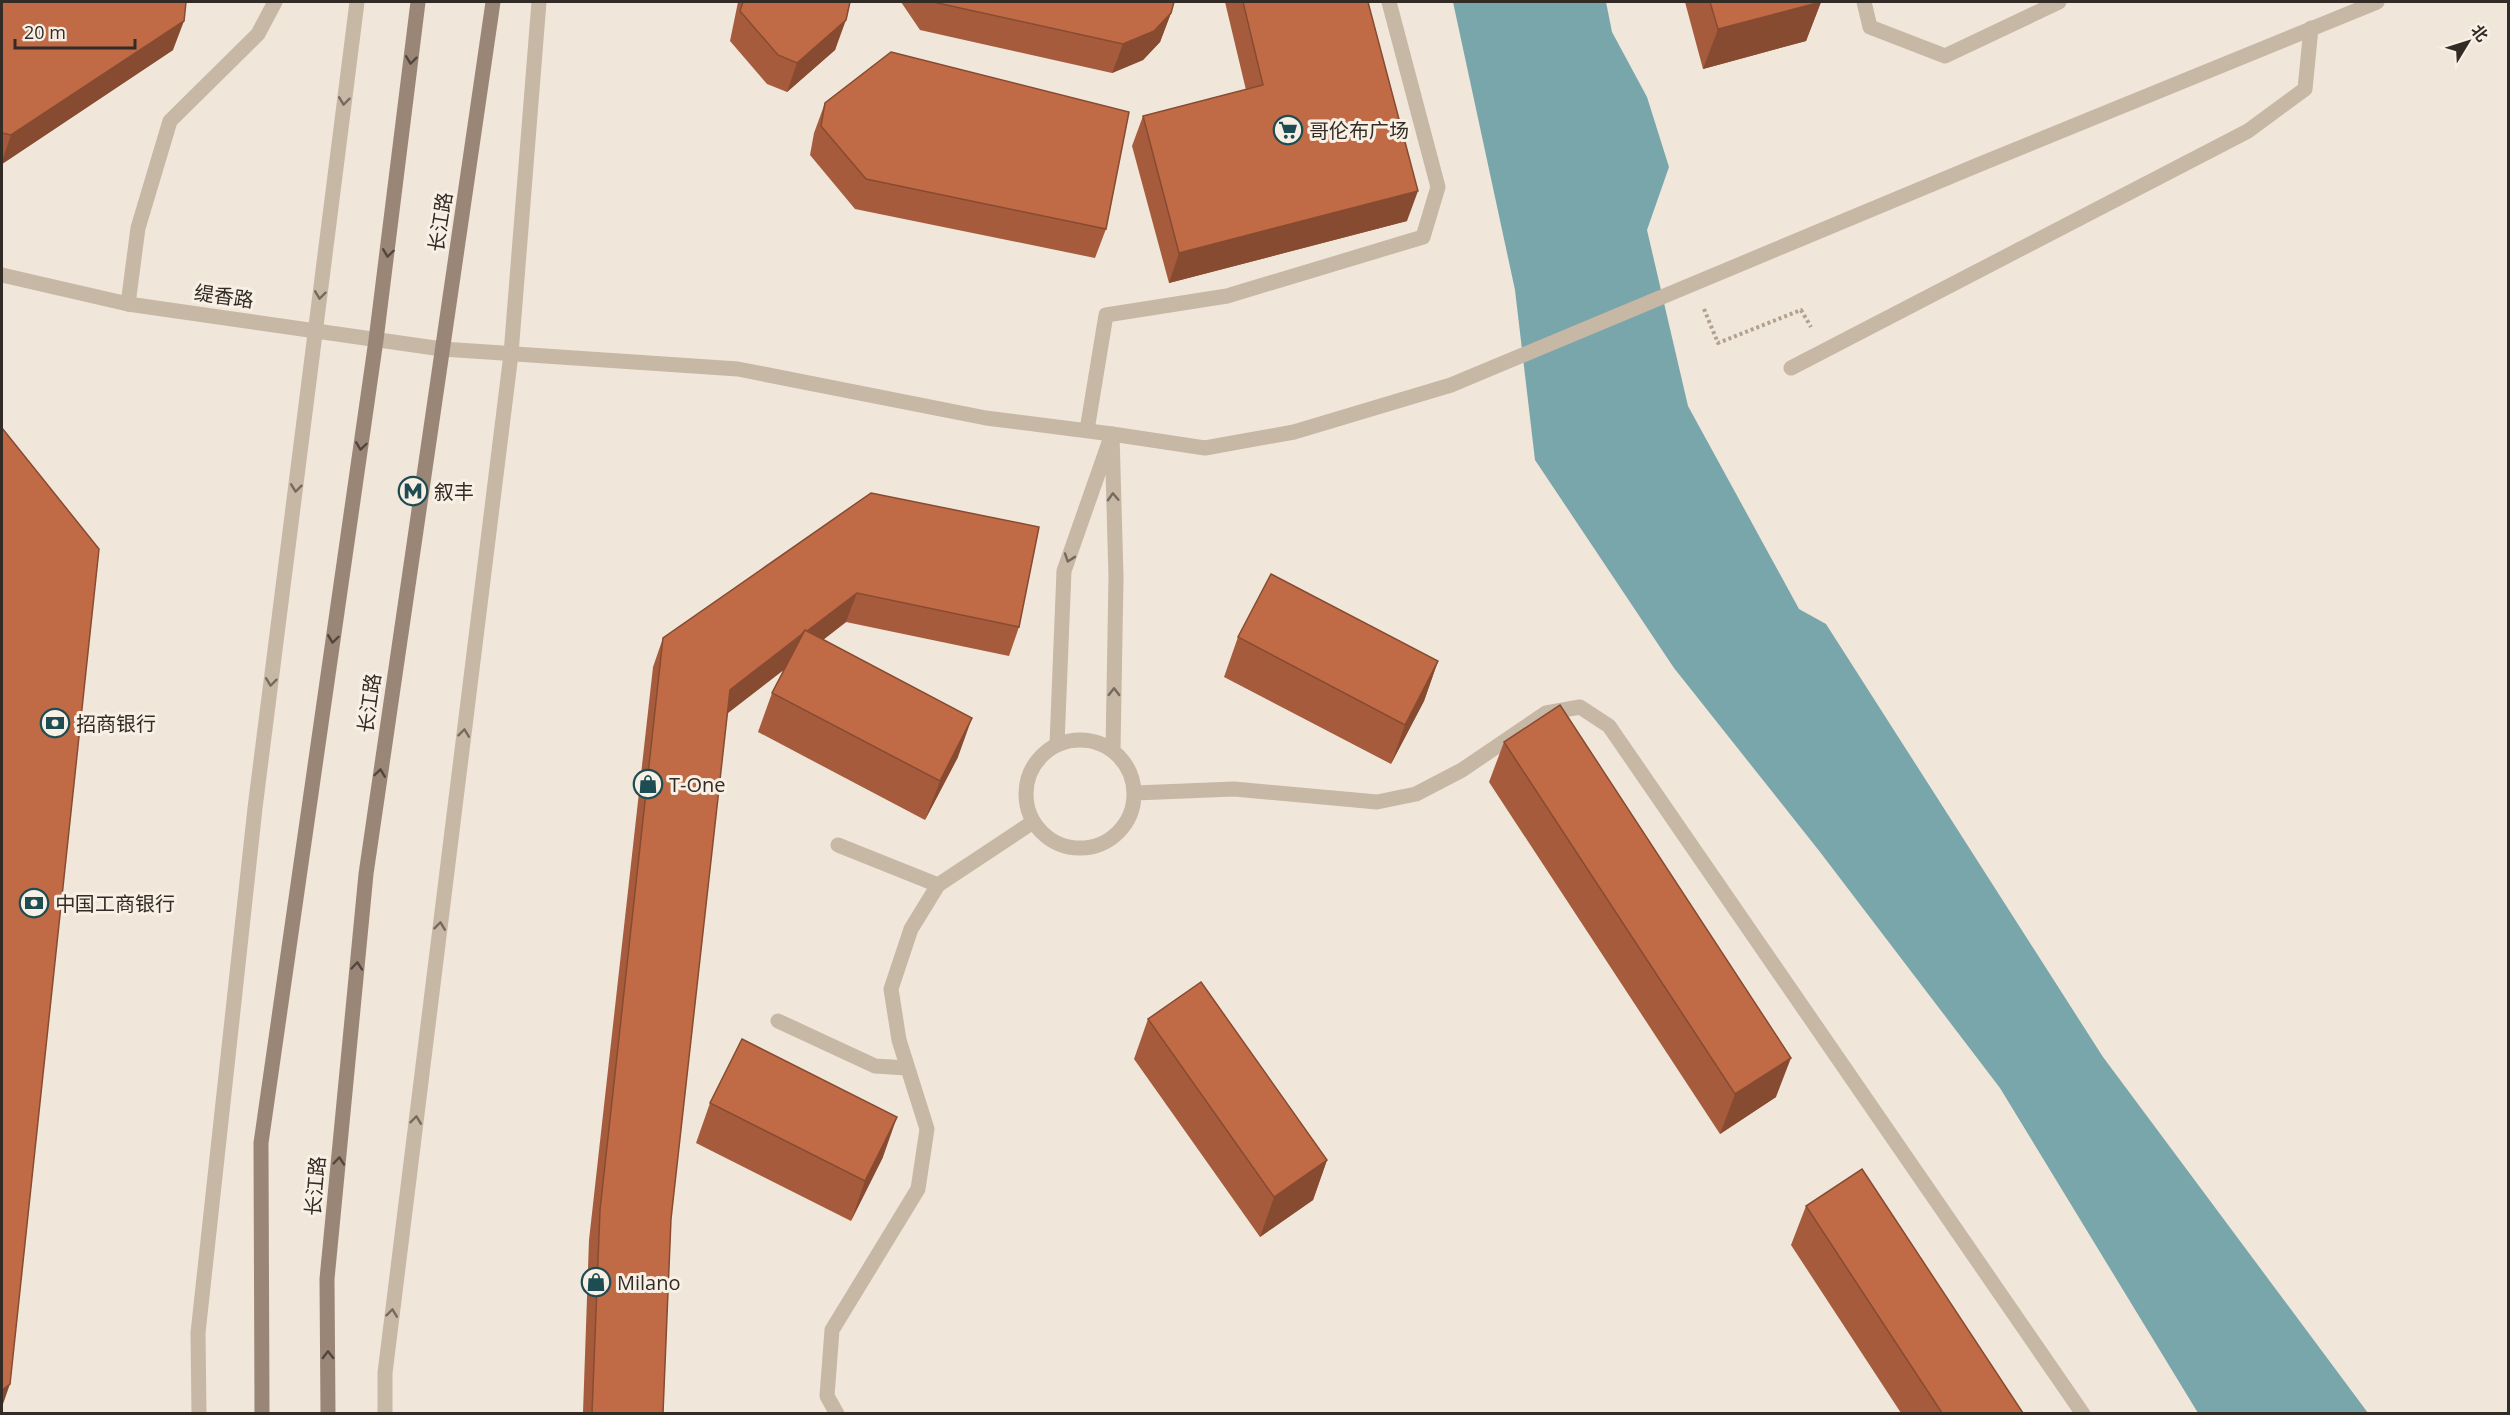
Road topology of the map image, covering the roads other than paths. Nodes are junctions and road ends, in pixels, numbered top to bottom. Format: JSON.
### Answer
{"nodes":[{"id":1,"x":275,"y":2,"type":"edge"},
{"id":2,"x":357,"y":2,"type":"edge"},
{"id":3,"x":418,"y":2,"type":"edge"},
{"id":4,"x":493,"y":2,"type":"edge"},
{"id":5,"x":539,"y":2,"type":"edge"},
{"id":6,"x":1389,"y":2,"type":"edge"},
{"id":7,"x":1864,"y":2,"type":"edge"},
{"id":8,"x":2059,"y":2,"type":"edge"},
{"id":9,"x":2377,"y":2,"type":"edge"},
{"id":10,"x":2311,"y":28,"type":"junction"},
{"id":11,"x":2,"y":275,"type":"edge"},
{"id":12,"x":128,"y":304,"type":"junction"},
{"id":13,"x":315,"y":331,"type":"junction"},
{"id":14,"x":376,"y":340,"type":"junction"},
{"id":15,"x":442,"y":349,"type":"junction"},
{"id":16,"x":511,"y":354,"type":"junction"},
{"id":17,"x":1791,"y":368,"type":"dead end"},
{"id":18,"x":1087,"y":430,"type":"junction"},
{"id":19,"x":1112,"y":434,"type":"junction"},
{"id":20,"x":1057,"y":744,"type":"junction"},
{"id":21,"x":1113,"y":750,"type":"junction"},
{"id":22,"x":1135,"y":793,"type":"junction"},
{"id":23,"x":1033,"y":822,"type":"junction"},
{"id":24,"x":838,"y":845,"type":"dead end"},
{"id":25,"x":938,"y":885,"type":"junction"},
{"id":26,"x":778,"y":1021,"type":"dead end"},
{"id":27,"x":907,"y":1068,"type":"junction"},
{"id":28,"x":199,"y":1413,"type":"edge"},
{"id":29,"x":262,"y":1413,"type":"edge"},
{"id":30,"x":328,"y":1413,"type":"edge"},
{"id":31,"x":385,"y":1413,"type":"edge"},
{"id":32,"x":837,"y":1413,"type":"edge"},
{"id":33,"x":2083,"y":1413,"type":"edge"}],
"edges":[{"from":1,"to":12,"type":"street"},
{"from":2,"to":13,"type":"street","one_way":true},
{"from":3,"to":14,"type":"main road","one_way":true},
{"from":4,"to":15,"type":"main road","name":"长江路"},
{"from":5,"to":16,"type":"street"},
{"from":6,"to":18,"type":"street"},
{"from":7,"to":8,"type":"street"},
{"from":9,"to":10,"type":"street","name":"缇香路"},
{"from":10,"to":17,"type":"street"},
{"from":10,"to":19,"type":"street","name":"缇香路"},
{"from":11,"to":12,"type":"street","name":"缇香路"},
{"from":12,"to":13,"type":"street","name":"缇香路"},
{"from":13,"to":14,"type":"street","name":"缇香路"},
{"from":13,"to":28,"type":"street","one_way":true},
{"from":14,"to":15,"type":"street","name":"缇香路"},
{"from":14,"to":29,"type":"main road","one_way":true},
{"from":15,"to":16,"type":"street","name":"缇香路"},
{"from":30,"to":15,"type":"main road","name":"长江路","one_way":true},
{"from":16,"to":18,"type":"street","name":"缇香路"},
{"from":31,"to":16,"type":"street","one_way":true},
{"from":18,"to":19,"type":"street","name":"缇香路"},
{"from":19,"to":20,"type":"street","one_way":true},
{"from":21,"to":19,"type":"street","one_way":true},
{"from":20,"to":21,"type":"street"},
{"from":20,"to":23,"type":"street"},
{"from":21,"to":22,"type":"street"},
{"from":22,"to":23,"type":"street"},
{"from":22,"to":33,"type":"street"},
{"from":23,"to":25,"type":"street"},
{"from":24,"to":25,"type":"street"},
{"from":25,"to":27,"type":"street"},
{"from":26,"to":27,"type":"street"},
{"from":27,"to":32,"type":"street"}]}
